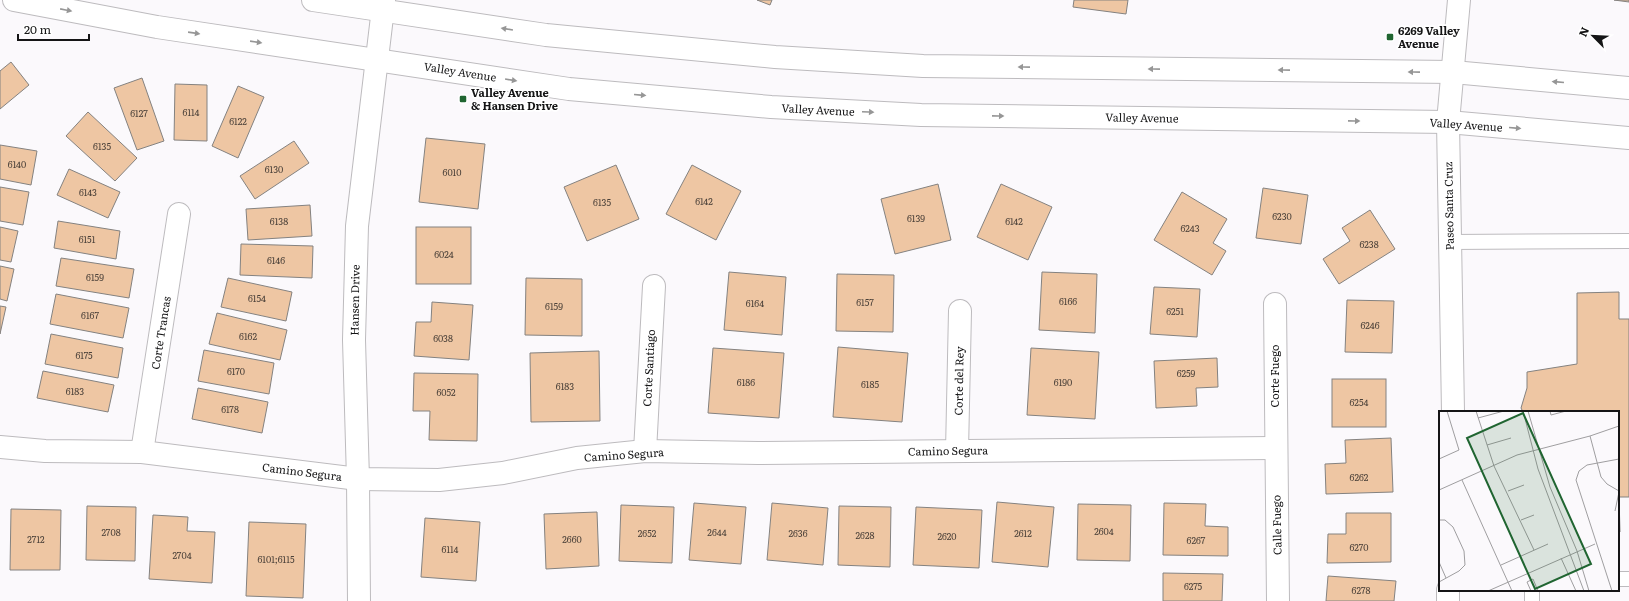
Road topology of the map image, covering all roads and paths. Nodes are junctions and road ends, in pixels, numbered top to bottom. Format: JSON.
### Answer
{"nodes":[{"id":1,"x":14,"y":0,"type":"edge"},
{"id":2,"x":313,"y":0,"type":"edge"},
{"id":3,"x":1459,"y":0,"type":"edge"},
{"id":4,"x":383,"y":5,"type":"edge"},
{"id":5,"x":376,"y":60,"type":"junction"},
{"id":6,"x":1453,"y":72,"type":"junction"},
{"id":7,"x":1629,"y":88,"type":"edge"},
{"id":8,"x":1448,"y":122,"type":"junction"},
{"id":9,"x":1629,"y":138,"type":"edge"},
{"id":10,"x":179,"y":214,"type":"dead end"},
{"id":11,"x":1629,"y":241,"type":"edge"},
{"id":12,"x":1450,"y":242,"type":"junction"},
{"id":13,"x":654,"y":286,"type":"dead end"},
{"id":14,"x":1275,"y":304,"type":"dead end"},
{"id":15,"x":960,"y":311,"type":"dead end"},
{"id":16,"x":1453,"y":411,"type":"edge"},
{"id":17,"x":0,"y":447,"type":"edge"},
{"id":18,"x":1276,"y":448,"type":"junction"},
{"id":19,"x":645,"y":451,"type":"junction"},
{"id":20,"x":957,"y":451,"type":"junction"},
{"id":21,"x":142,"y":452,"type":"junction"},
{"id":22,"x":358,"y":479,"type":"junction"},
{"id":23,"x":359,"y":601,"type":"edge"},
{"id":24,"x":1278,"y":601,"type":"edge"}],
"edges":[{"from":1,"to":5,"type":"street","name":"Valley Avenue","one_way":true},
{"from":2,"to":4,"type":"street"},
{"from":3,"to":6,"type":"street","name":"Paseo Santa Cruz"},
{"from":4,"to":5,"type":"street","name":"Hansen Drive"},
{"from":6,"to":4,"type":"street","one_way":true},
{"from":5,"to":8,"type":"street","name":"Valley Avenue","one_way":true},
{"from":5,"to":22,"type":"street","name":"Hansen Drive"},
{"from":7,"to":6,"type":"street","one_way":true},
{"from":6,"to":8,"type":"street","name":"Paseo Santa Cruz"},
{"from":8,"to":9,"type":"street","name":"Valley Avenue","one_way":true},
{"from":8,"to":12,"type":"street","name":"Paseo Santa Cruz"},
{"from":10,"to":21,"type":"street","name":"Corte Trancas"},
{"from":11,"to":12,"type":"lane"},
{"from":12,"to":16,"type":"street","name":"Paseo Santa Cruz"},
{"from":13,"to":19,"type":"street","name":"Corte Santiago"},
{"from":14,"to":18,"type":"street","name":"Corte Fuego"},
{"from":15,"to":20,"type":"street","name":"Corte del Rey"},
{"from":17,"to":21,"type":"street","name":"Camino Segura"},
{"from":18,"to":20,"type":"street","name":"Camino Segura"},
{"from":18,"to":24,"type":"street","name":"Calle Fuego"},
{"from":19,"to":20,"type":"street","name":"Camino Segura"},
{"from":19,"to":22,"type":"street","name":"Camino Segura"},
{"from":21,"to":22,"type":"street","name":"Camino Segura"},
{"from":22,"to":23,"type":"street","name":"Hansen Drive"}]}
